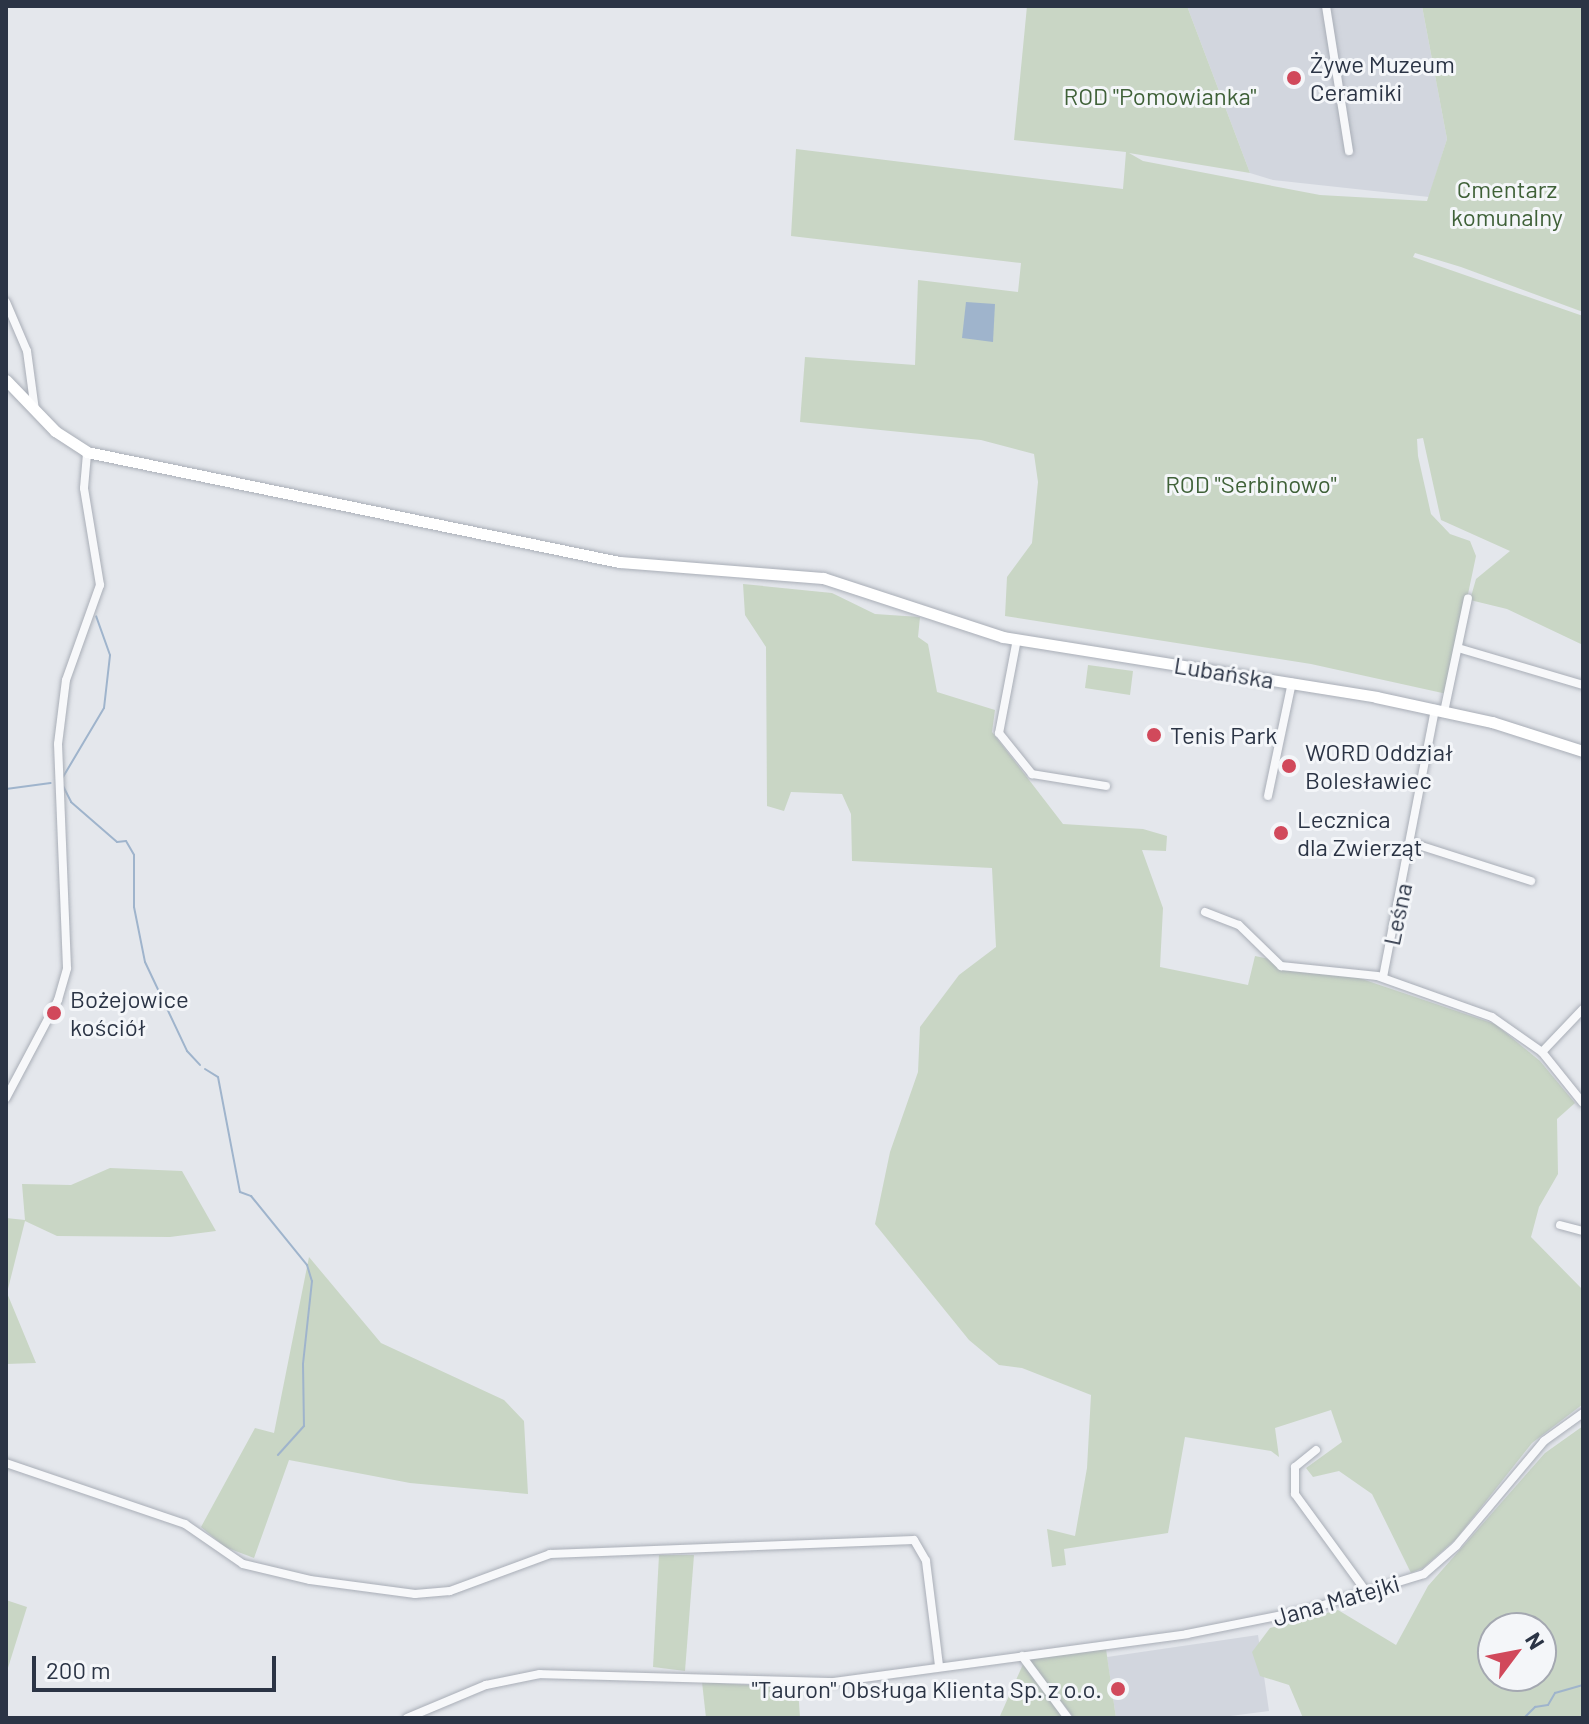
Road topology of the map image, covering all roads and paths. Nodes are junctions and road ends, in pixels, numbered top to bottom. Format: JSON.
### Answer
{"nodes":[{"id":1,"x":1326,"y":6,"type":"edge"},
{"id":2,"x":1349,"y":151,"type":"dead end"},
{"id":3,"x":6,"y":302,"type":"edge"},
{"id":4,"x":6,"y":380,"type":"edge"},
{"id":5,"x":35,"y":410,"type":"junction"},
{"id":6,"x":87,"y":452,"type":"junction"},
{"id":7,"x":1468,"y":598,"type":"dead end"},
{"id":8,"x":1017,"y":639,"type":"junction"},
{"id":9,"x":1458,"y":648,"type":"junction"},
{"id":10,"x":1292,"y":682,"type":"junction"},
{"id":11,"x":1583,"y":685,"type":"edge"},
{"id":12,"x":1440,"y":710,"type":"junction"},
{"id":13,"x":1583,"y":751,"type":"edge"},
{"id":14,"x":1106,"y":786,"type":"dead end"},
{"id":15,"x":1268,"y":796,"type":"dead end"},
{"id":16,"x":1412,"y":843,"type":"junction"},
{"id":17,"x":1531,"y":881,"type":"dead end"},
{"id":18,"x":1205,"y":912,"type":"dead end"},
{"id":19,"x":1383,"y":977,"type":"junction"},
{"id":20,"x":1583,"y":1009,"type":"edge"},
{"id":21,"x":1542,"y":1052,"type":"junction"},
{"id":22,"x":6,"y":1098,"type":"edge"},
{"id":23,"x":1583,"y":1103,"type":"edge"},
{"id":24,"x":1560,"y":1225,"type":"dead end"},
{"id":25,"x":1583,"y":1231,"type":"edge"},
{"id":26,"x":1583,"y":1413,"type":"edge"},
{"id":27,"x":1316,"y":1450,"type":"dead end"},
{"id":28,"x":6,"y":1463,"type":"edge"},
{"id":29,"x":1368,"y":1594,"type":"junction"},
{"id":30,"x":1022,"y":1656,"type":"junction"},
{"id":31,"x":939,"y":1666,"type":"junction"},
{"id":32,"x":407,"y":1718,"type":"edge"},
{"id":33,"x":1068,"y":1718,"type":"edge"}],
"edges":[{"from":1,"to":2,"type":"street"},
{"from":3,"to":5,"type":"street"},
{"from":4,"to":5,"type":"street"},
{"from":5,"to":6,"type":"street"},
{"from":6,"to":8,"type":"street","name":"Lubańska"},
{"from":6,"to":22,"type":"street"},
{"from":7,"to":9,"type":"street"},
{"from":8,"to":10,"type":"street","name":"Lubańska"},
{"from":8,"to":14,"type":"street"},
{"from":9,"to":11,"type":"street"},
{"from":9,"to":12,"type":"street"},
{"from":10,"to":12,"type":"street","name":"Lubańska"},
{"from":10,"to":15,"type":"street"},
{"from":12,"to":13,"type":"street","name":"Lubańska"},
{"from":12,"to":16,"type":"street","name":"Leśna"},
{"from":16,"to":17,"type":"street"},
{"from":16,"to":19,"type":"street","name":"Leśna"},
{"from":18,"to":19,"type":"street","name":"Leśna"},
{"from":19,"to":21,"type":"street","name":"Leśna"},
{"from":20,"to":21,"type":"street"},
{"from":21,"to":23,"type":"street","name":"Leśna"},
{"from":24,"to":25,"type":"street"},
{"from":26,"to":29,"type":"street","name":"Jana Matejki"},
{"from":27,"to":29,"type":"street"},
{"from":28,"to":31,"type":"street"},
{"from":29,"to":30,"type":"street","name":"Jana Matejki"},
{"from":30,"to":31,"type":"street","name":"Jana Matejki"},
{"from":30,"to":33,"type":"street"},
{"from":31,"to":32,"type":"street","name":"Jana Matejki"}]}
